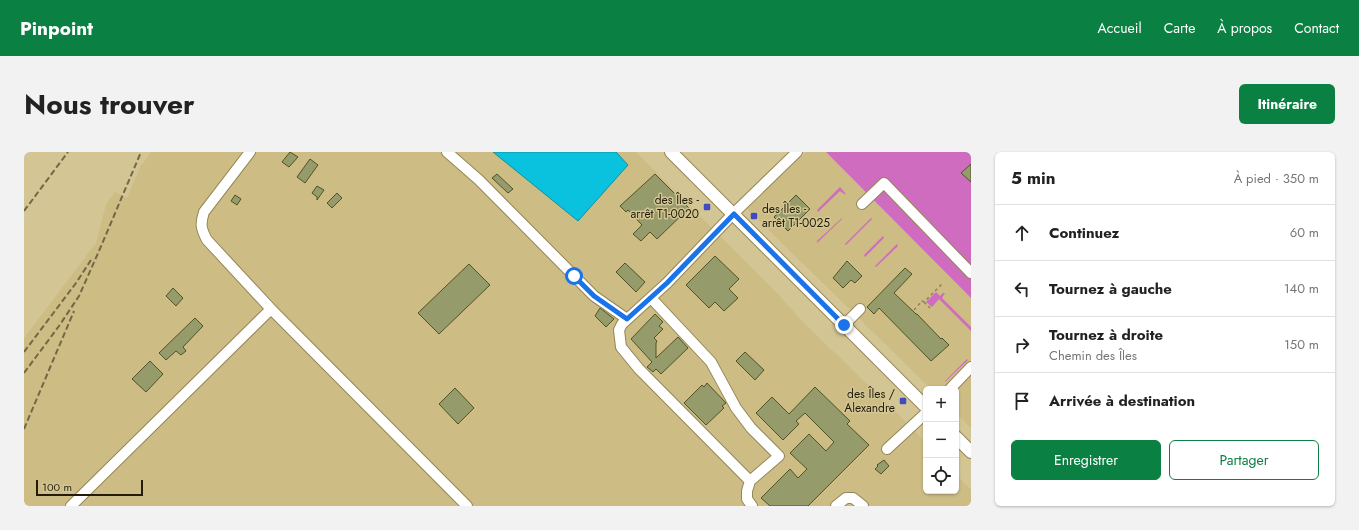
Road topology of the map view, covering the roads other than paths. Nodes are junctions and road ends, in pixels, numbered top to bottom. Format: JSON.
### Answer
{"nodes":[{"id":1,"x":250,"y":152,"type":"edge"},
{"id":2,"x":447,"y":152,"type":"edge"},
{"id":3,"x":671,"y":152,"type":"edge"},
{"id":4,"x":797,"y":152,"type":"edge"},
{"id":5,"x":862,"y":204,"type":"dead end"},
{"id":6,"x":734,"y":214,"type":"junction"},
{"id":7,"x":971,"y":273,"type":"edge"},
{"id":8,"x":651,"y":298,"type":"junction"},
{"id":9,"x":271,"y":309,"type":"junction"},
{"id":10,"x":860,"y":309,"type":"dead end"},
{"id":11,"x":627,"y":319,"type":"junction"},
{"id":12,"x":844,"y":324,"type":"junction"},
{"id":13,"x":971,"y":368,"type":"edge"},
{"id":14,"x":953,"y":386,"type":"edge"},
{"id":15,"x":923,"y":404,"type":"edge"},
{"id":16,"x":923,"y":416,"type":"edge"},
{"id":17,"x":959,"y":440,"type":"edge"},
{"id":18,"x":887,"y":449,"type":"dead end"},
{"id":19,"x":971,"y":452,"type":"edge"},
{"id":20,"x":750,"y":481,"type":"junction"},
{"id":21,"x":71,"y":506,"type":"edge"},
{"id":22,"x":467,"y":506,"type":"edge"},
{"id":23,"x":752,"y":506,"type":"edge"},
{"id":24,"x":836,"y":506,"type":"edge"},
{"id":25,"x":863,"y":506,"type":"edge"}],
"edges":[{"from":1,"to":9,"type":"lane"},
{"from":2,"to":11,"type":"lane"},
{"from":3,"to":6,"type":"main road"},
{"from":4,"to":6,"type":"lane"},
{"from":5,"to":7,"type":"lane"},
{"from":6,"to":8,"type":"lane"},
{"from":6,"to":12,"type":"main road"},
{"from":8,"to":11,"type":"lane"},
{"from":8,"to":20,"type":"lane"},
{"from":9,"to":21,"type":"lane"},
{"from":9,"to":22,"type":"lane"},
{"from":10,"to":12,"type":"lane"},
{"from":11,"to":20,"type":"lane"},
{"from":12,"to":15,"type":"main road"},
{"from":13,"to":14,"type":"lane"},
{"from":16,"to":18,"type":"lane"},
{"from":17,"to":19,"type":"main road"},
{"from":20,"to":23,"type":"lane"},
{"from":24,"to":25,"type":"lane"}]}
